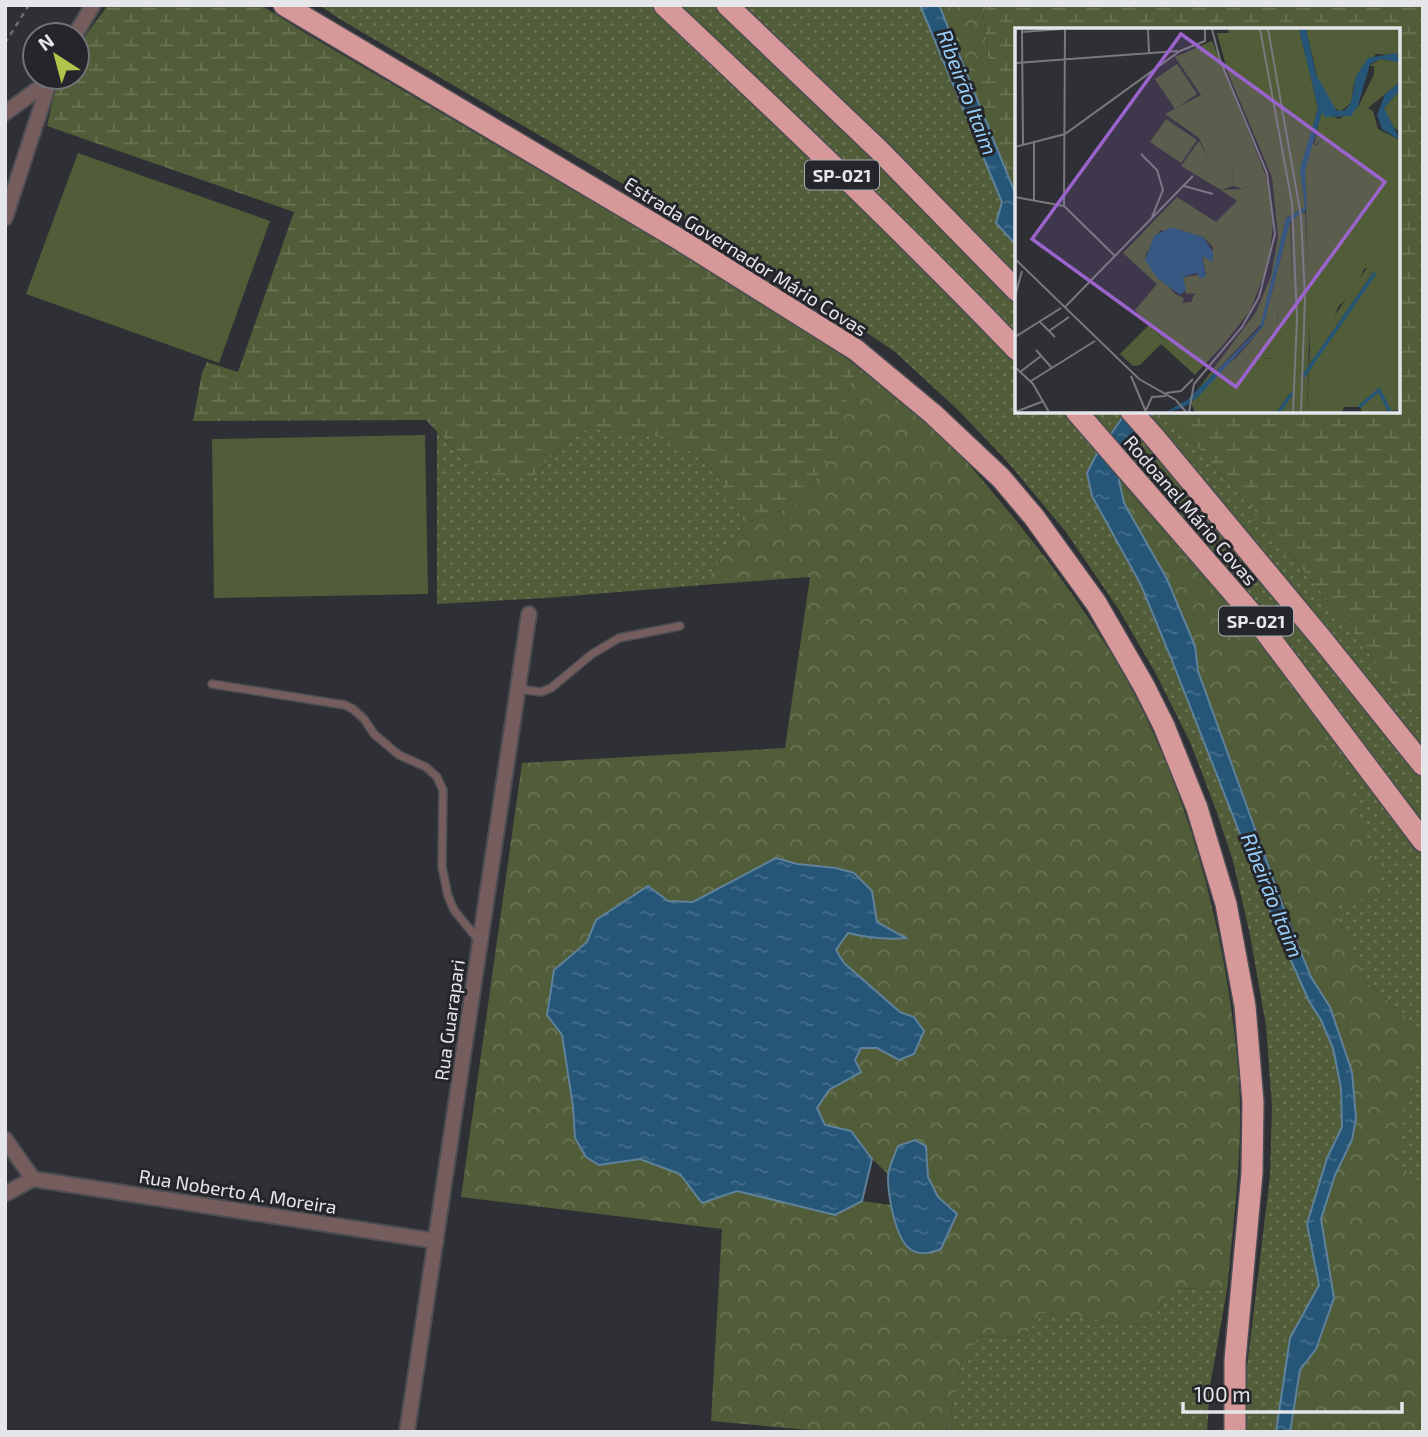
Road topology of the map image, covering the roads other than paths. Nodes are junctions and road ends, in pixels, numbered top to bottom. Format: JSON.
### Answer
{"nodes":[{"id":1,"x":284,"y":5,"type":"edge"},
{"id":2,"x":664,"y":5,"type":"edge"},
{"id":3,"x":727,"y":5,"type":"edge"},
{"id":4,"x":34,"y":91,"type":"edge"},
{"id":5,"x":46,"y":91,"type":"edge"},
{"id":6,"x":5,"y":113,"type":"edge"},
{"id":7,"x":5,"y":218,"type":"edge"},
{"id":8,"x":1015,"y":289,"type":"edge"},
{"id":9,"x":1015,"y":347,"type":"edge"},
{"id":10,"x":1078,"y":413,"type":"edge"},
{"id":11,"x":1133,"y":413,"type":"edge"},
{"id":12,"x":529,"y":614,"type":"dead end"},
{"id":13,"x":680,"y":626,"type":"dead end"},
{"id":14,"x":212,"y":684,"type":"dead end"},
{"id":15,"x":518,"y":689,"type":"junction"},
{"id":16,"x":1423,"y":765,"type":"edge"},
{"id":17,"x":1423,"y":841,"type":"edge"},
{"id":18,"x":480,"y":943,"type":"junction"},
{"id":19,"x":5,"y":1139,"type":"edge"},
{"id":20,"x":33,"y":1180,"type":"junction"},
{"id":21,"x":5,"y":1194,"type":"edge"},
{"id":22,"x":436,"y":1241,"type":"junction"},
{"id":23,"x":1235,"y":1360,"type":"junction"},
{"id":24,"x":407,"y":1432,"type":"edge"},
{"id":25,"x":1220,"y":1432,"type":"edge"},
{"id":26,"x":1235,"y":1432,"type":"edge"}],
"edges":[{"from":1,"to":23,"type":"highway","name":"Estrada Governador Mário Covas"},
{"from":2,"to":9,"type":"highway","number":"SP-021"},
{"from":3,"to":8,"type":"highway","number":"SP-021"},
{"from":4,"to":6,"type":"street"},
{"from":5,"to":7,"type":"street"},
{"from":10,"to":17,"type":"highway","name":"Rodoanel Mário Covas","number":"SP-021"},
{"from":11,"to":16,"type":"highway","name":"Rodoanel Mário Covas","number":"SP-021"},
{"from":12,"to":15,"type":"street","name":"Rua Guarapari"},
{"from":13,"to":15,"type":"lane"},
{"from":14,"to":18,"type":"lane"},
{"from":15,"to":18,"type":"street","name":"Rua Guarapari"},
{"from":18,"to":22,"type":"street","name":"Rua Guarapari"},
{"from":19,"to":20,"type":"street"},
{"from":20,"to":21,"type":"street"},
{"from":20,"to":22,"type":"street","name":"Rua Noberto A. Moreira"},
{"from":22,"to":24,"type":"street","name":"Rua Guarapari"},
{"from":23,"to":25,"type":"highway","name":"Estrada Governador Mário Covas"},
{"from":23,"to":26,"type":"highway","name":"Estrada Governador Mário Covas"}]}
